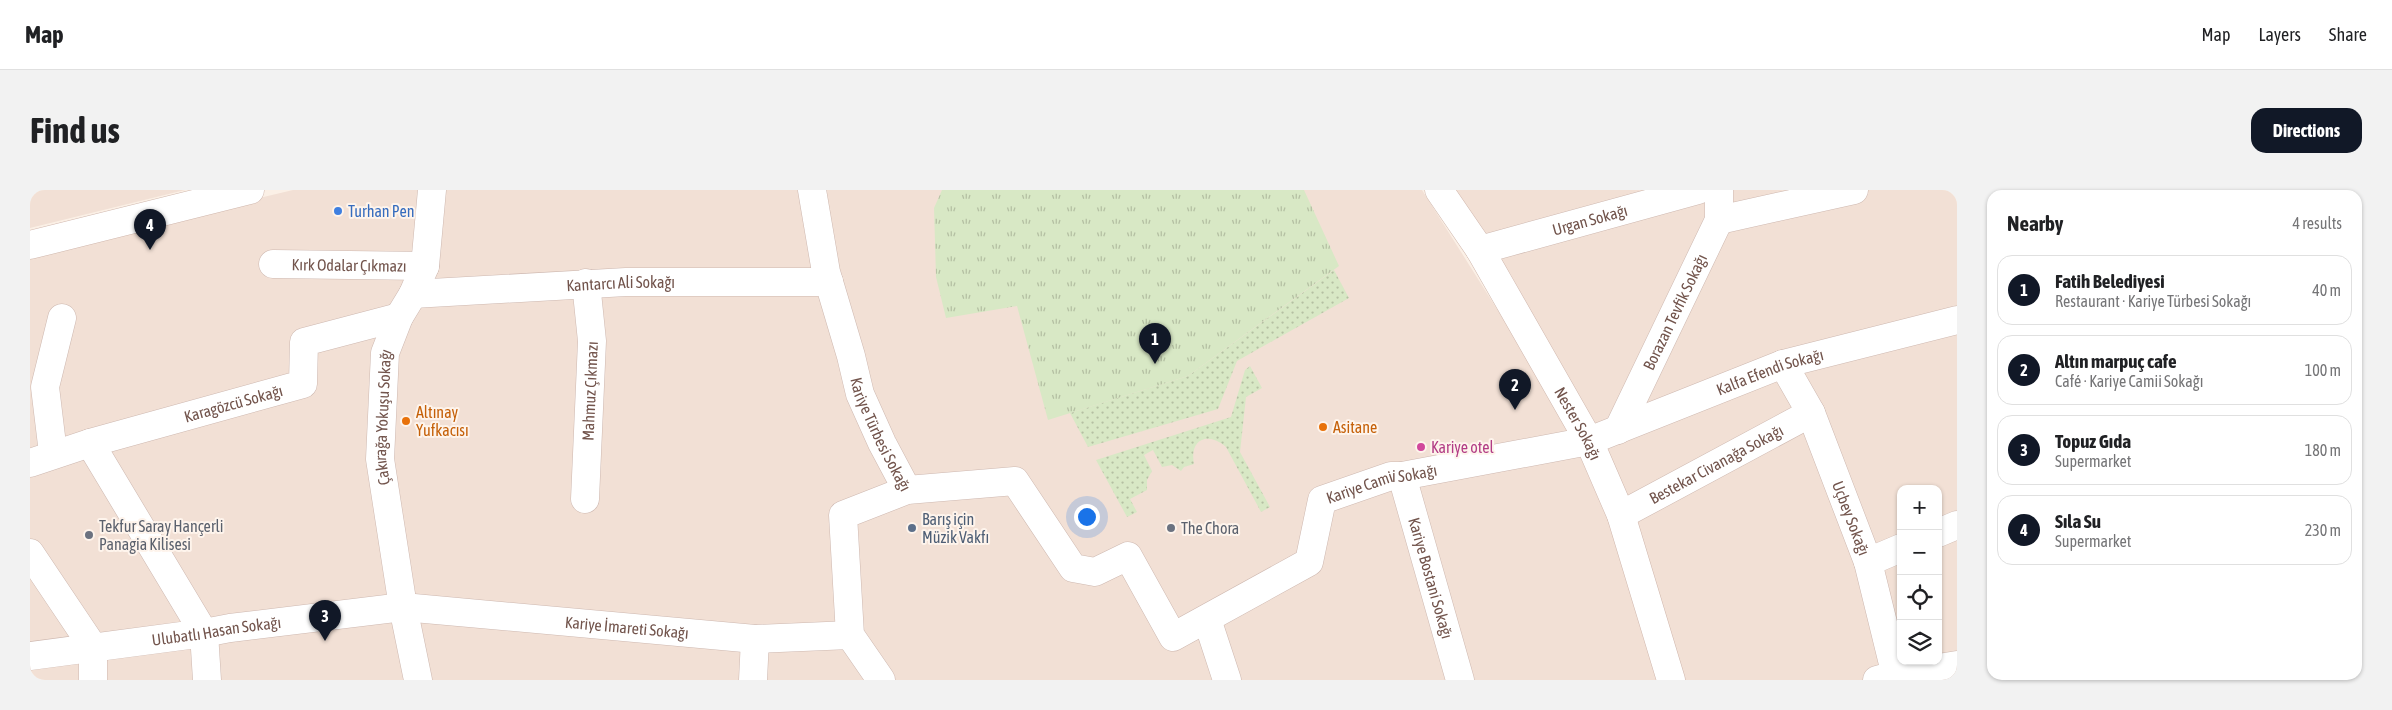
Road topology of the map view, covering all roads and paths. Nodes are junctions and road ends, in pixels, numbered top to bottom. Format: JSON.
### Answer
{"nodes":[{"id":1,"x":250,"y":190,"type":"edge"},
{"id":2,"x":432,"y":190,"type":"edge"},
{"id":3,"x":812,"y":190,"type":"edge"},
{"id":4,"x":1439,"y":190,"type":"edge"},
{"id":5,"x":1698,"y":190,"type":"edge"},
{"id":6,"x":1719,"y":190,"type":"edge"},
{"id":7,"x":1854,"y":190,"type":"edge"},
{"id":8,"x":206,"y":196,"type":"edge"},
{"id":9,"x":1719,"y":220,"type":"junction"},
{"id":10,"x":30,"y":245,"type":"edge"},
{"id":11,"x":1480,"y":250,"type":"junction"},
{"id":12,"x":273,"y":264,"type":"dead end"},
{"id":13,"x":425,"y":266,"type":"junction"},
{"id":14,"x":829,"y":282,"type":"junction"},
{"id":15,"x":586,"y":283,"type":"junction"},
{"id":16,"x":413,"y":294,"type":"junction"},
{"id":17,"x":399,"y":317,"type":"junction"},
{"id":18,"x":62,"y":318,"type":"dead end"},
{"id":19,"x":1957,"y":320,"type":"edge"},
{"id":20,"x":1783,"y":364,"type":"junction"},
{"id":21,"x":1811,"y":413,"type":"junction"},
{"id":22,"x":1618,"y":430,"type":"junction"},
{"id":23,"x":1589,"y":441,"type":"junction"},
{"id":24,"x":90,"y":443,"type":"junction"},
{"id":25,"x":41,"y":458,"type":"edge"},
{"id":26,"x":1402,"y":476,"type":"junction"},
{"id":27,"x":907,"y":490,"type":"junction"},
{"id":28,"x":585,"y":499,"type":"dead end"},
{"id":29,"x":1621,"y":515,"type":"junction"},
{"id":30,"x":1957,"y":525,"type":"edge"},
{"id":31,"x":1942,"y":531,"type":"edge"},
{"id":32,"x":1897,"y":550,"type":"edge"},
{"id":33,"x":30,"y":553,"type":"edge"},
{"id":34,"x":1868,"y":562,"type":"junction"},
{"id":35,"x":403,"y":607,"type":"junction"},
{"id":36,"x":1207,"y":619,"type":"junction"},
{"id":37,"x":204,"y":633,"type":"junction"},
{"id":38,"x":850,"y":635,"type":"junction"},
{"id":39,"x":755,"y":639,"type":"junction"},
{"id":40,"x":93,"y":647,"type":"junction"},
{"id":41,"x":30,"y":656,"type":"edge"},
{"id":42,"x":1957,"y":666,"type":"edge"},
{"id":43,"x":1890,"y":678,"type":"edge"},
{"id":44,"x":93,"y":680,"type":"edge"},
{"id":45,"x":207,"y":680,"type":"edge"},
{"id":46,"x":418,"y":680,"type":"edge"},
{"id":47,"x":754,"y":680,"type":"edge"},
{"id":48,"x":881,"y":680,"type":"edge"},
{"id":49,"x":1227,"y":680,"type":"edge"},
{"id":50,"x":1460,"y":680,"type":"edge"},
{"id":51,"x":1671,"y":680,"type":"edge"}],
"edges":[{"from":1,"to":8,"type":"street"},
{"from":2,"to":13,"type":"street","name":"Çakırağa Yokuşu Sokağı"},
{"from":3,"to":14,"type":"street","name":"Kariye Türbesi Sokağı"},
{"from":4,"to":11,"type":"street","name":"Nester Sokağı"},
{"from":5,"to":11,"type":"street","name":"Urgan Sokağı"},
{"from":6,"to":9,"type":"street","name":"Borazan Tevfik Sokağı"},
{"from":7,"to":9,"type":"street"},
{"from":8,"to":10,"type":"street"},
{"from":9,"to":22,"type":"street","name":"Borazan Tevfik Sokağı"},
{"from":11,"to":23,"type":"street","name":"Nester Sokağı"},
{"from":12,"to":13,"type":"street","name":"Kırk Odalar Çıkmazı"},
{"from":13,"to":16,"type":"street","name":"Çakırağa Yokuşu Sokağı"},
{"from":14,"to":15,"type":"street","name":"Kantarcı Ali Sokağı"},
{"from":14,"to":27,"type":"street","name":"Kariye Türbesi Sokağı"},
{"from":15,"to":16,"type":"street","name":"Kantarcı Ali Sokağı"},
{"from":15,"to":28,"type":"street","name":"Mahmuz Çıkmazı"},
{"from":16,"to":17,"type":"street","name":"Çakırağa Yokuşu Sokağı"},
{"from":17,"to":24,"type":"street","name":"Karagözcü Sokağı"},
{"from":17,"to":35,"type":"street","name":"Çakırağa Yokuşu Sokağı"},
{"from":18,"to":25,"type":"street"},
{"from":19,"to":20,"type":"street","name":"Kalfa Efendi Sokağı"},
{"from":20,"to":21,"type":"street","name":"Uçbey Sokağı"},
{"from":20,"to":22,"type":"street","name":"Kalfa Efendi Sokağı"},
{"from":21,"to":29,"type":"street","name":"Bestekar Civanağa Sokağı"},
{"from":21,"to":34,"type":"street","name":"Uçbey Sokağı"},
{"from":22,"to":23,"type":"street","name":"Kalfa Efendi Sokağı"},
{"from":23,"to":26,"type":"street","name":"Kariye Camii Sokağı"},
{"from":23,"to":29,"type":"street","name":"Nester Sokağı"},
{"from":24,"to":25,"type":"street","name":"Karagözcü Sokağı"},
{"from":24,"to":37,"type":"street"},
{"from":26,"to":36,"type":"street","name":"Kariye Camii Sokağı"},
{"from":26,"to":50,"type":"street","name":"Kariye Bostani Sokağı"},
{"from":27,"to":36,"type":"street","name":"Kariye Türbesi Sokağı"},
{"from":27,"to":38,"type":"street"},
{"from":29,"to":51,"type":"street","name":"Nester Sokağı"},
{"from":30,"to":31,"type":"street"},
{"from":32,"to":34,"type":"street"},
{"from":33,"to":40,"type":"street"},
{"from":34,"to":43,"type":"street","name":"Uçbey Sokağı"},
{"from":35,"to":37,"type":"street","name":"Ulubatlı Hasan Sokağı"},
{"from":35,"to":39,"type":"street","name":"Kariye İmareti Sokağı"},
{"from":35,"to":46,"type":"street","name":"Çakırağa Yokuşu Sokağı"},
{"from":36,"to":49,"type":"street"},
{"from":37,"to":40,"type":"street","name":"Ulubatlı Hasan Sokağı"},
{"from":37,"to":45,"type":"street"},
{"from":38,"to":39,"type":"street","name":"Kariye İmareti Sokağı"},
{"from":38,"to":48,"type":"street"},
{"from":39,"to":47,"type":"street"},
{"from":40,"to":41,"type":"street","name":"Ulubatlı Hasan Sokağı"},
{"from":40,"to":44,"type":"street"},
{"from":42,"to":43,"type":"street"}]}
